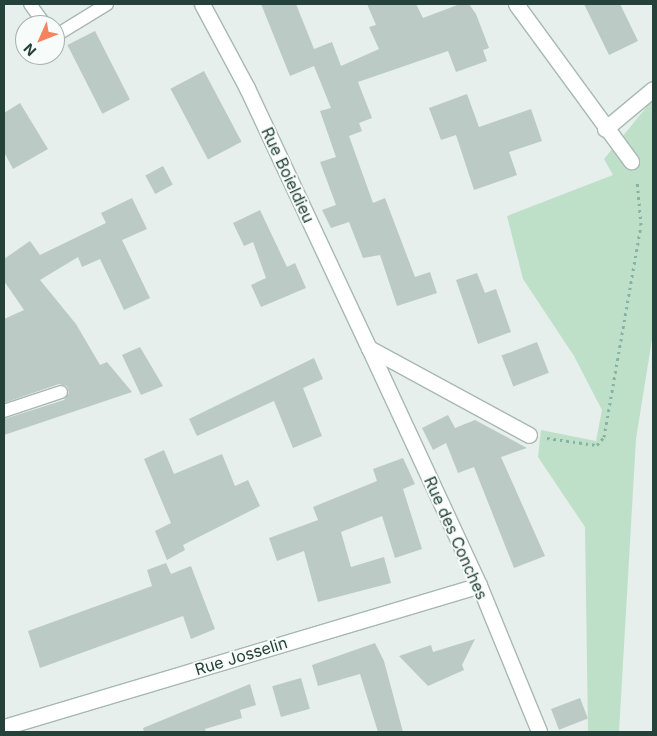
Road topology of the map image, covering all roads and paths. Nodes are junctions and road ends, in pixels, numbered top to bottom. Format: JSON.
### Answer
{"nodes":[{"id":1,"x":30,"y":4,"type":"edge"},
{"id":2,"x":107,"y":4,"type":"edge"},
{"id":3,"x":202,"y":4,"type":"edge"},
{"id":4,"x":516,"y":4,"type":"edge"},
{"id":5,"x":38,"y":15,"type":"edge"},
{"id":6,"x":65,"y":30,"type":"edge"},
{"id":7,"x":653,"y":89,"type":"edge"},
{"id":8,"x":605,"y":130,"type":"junction"},
{"id":9,"x":631,"y":161,"type":"joint"},
{"id":10,"x":369,"y":348,"type":"junction"},
{"id":11,"x":61,"y":392,"type":"dead end"},
{"id":12,"x":4,"y":411,"type":"edge"},
{"id":13,"x":530,"y":435,"type":"joint"},
{"id":14,"x":479,"y":585,"type":"junction"},
{"id":15,"x":4,"y":728,"type":"edge"},
{"id":16,"x":539,"y":731,"type":"dead end"}],
"edges":[{"from":1,"to":5,"type":"lane"},
{"from":2,"to":6,"type":"lane"},
{"from":3,"to":10,"type":"street","name":"Rue Boieldieu"},
{"from":4,"to":8,"type":"street"},
{"from":7,"to":8,"type":"street"},
{"from":8,"to":9,"type":"street"},
{"from":9,"to":13,"type":"path"},
{"from":10,"to":13,"type":"street"},
{"from":10,"to":14,"type":"street","name":"Rue des Conches"},
{"from":11,"to":12,"type":"lane"},
{"from":14,"to":15,"type":"street","name":"Rue Josselin"},
{"from":14,"to":16,"type":"street","name":"Rue des Conches"}]}
